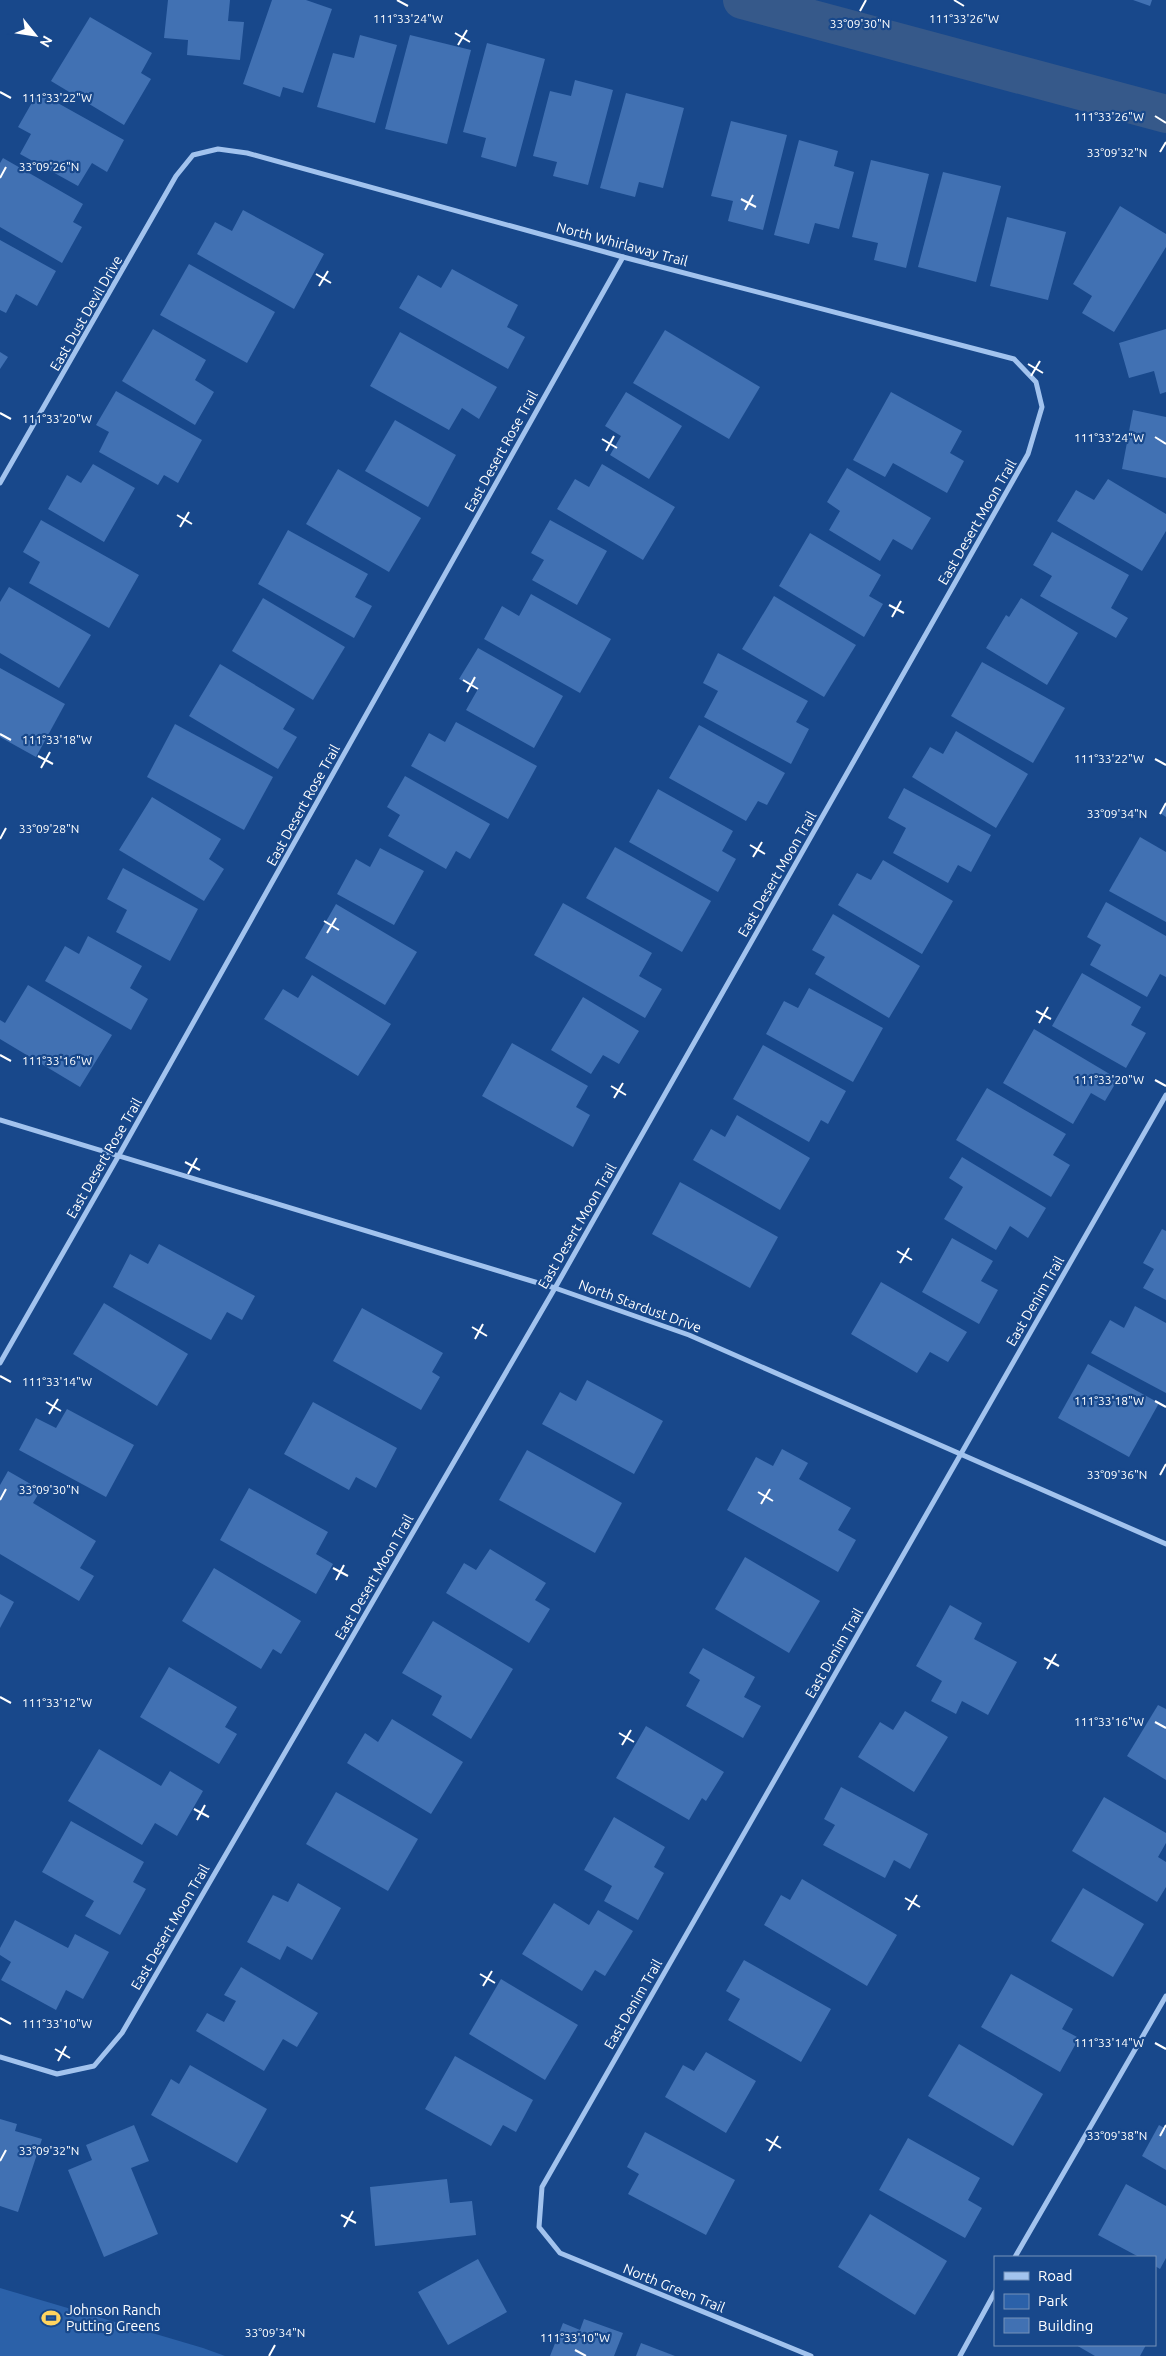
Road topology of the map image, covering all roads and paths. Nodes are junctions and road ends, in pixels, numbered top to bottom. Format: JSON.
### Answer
{"nodes":[{"id":1,"x":193,"y":155,"type":"joint"},
{"id":2,"x":623,"y":256,"type":"junction"},
{"id":3,"x":1036,"y":382,"type":"joint"},
{"id":4,"x":0,"y":483,"type":"edge"},
{"id":5,"x":1166,"y":1095,"type":"edge"},
{"id":6,"x":0,"y":1120,"type":"edge"},
{"id":7,"x":119,"y":1155,"type":"junction"},
{"id":8,"x":555,"y":1288,"type":"junction"},
{"id":9,"x":0,"y":1363,"type":"edge"},
{"id":10,"x":961,"y":1454,"type":"junction"},
{"id":11,"x":1166,"y":1544,"type":"edge"},
{"id":12,"x":1166,"y":1996,"type":"edge"},
{"id":13,"x":0,"y":2057,"type":"edge"},
{"id":14,"x":538,"y":2227,"type":"joint"},
{"id":15,"x":1016,"y":2256,"type":"edge"},
{"id":16,"x":994,"y":2294,"type":"edge"},
{"id":17,"x":811,"y":2356,"type":"edge"},
{"id":18,"x":960,"y":2356,"type":"edge"}],
"edges":[{"from":1,"to":2,"type":"street","name":"North Whirlaway Trail"},
{"from":1,"to":4,"type":"street","name":"East Dust Devil Drive"},
{"from":2,"to":3,"type":"street","name":"North Whirlaway Trail"},
{"from":2,"to":7,"type":"street","name":"East Desert Rose Trail"},
{"from":3,"to":8,"type":"street","name":"East Desert Moon Trail"},
{"from":5,"to":10,"type":"street","name":"East Denim Trail"},
{"from":6,"to":7,"type":"street","name":"North Stardust Drive"},
{"from":7,"to":8,"type":"street","name":"North Stardust Drive"},
{"from":7,"to":9,"type":"street","name":"East Desert Rose Trail"},
{"from":8,"to":10,"type":"street","name":"North Stardust Drive"},
{"from":8,"to":13,"type":"street","name":"East Desert Moon Trail"},
{"from":10,"to":11,"type":"street","name":"North Stardust Drive"},
{"from":10,"to":14,"type":"street","name":"East Denim Trail"},
{"from":12,"to":15,"type":"street"},
{"from":14,"to":17,"type":"street","name":"North Green Trail"},
{"from":16,"to":18,"type":"street"}]}
